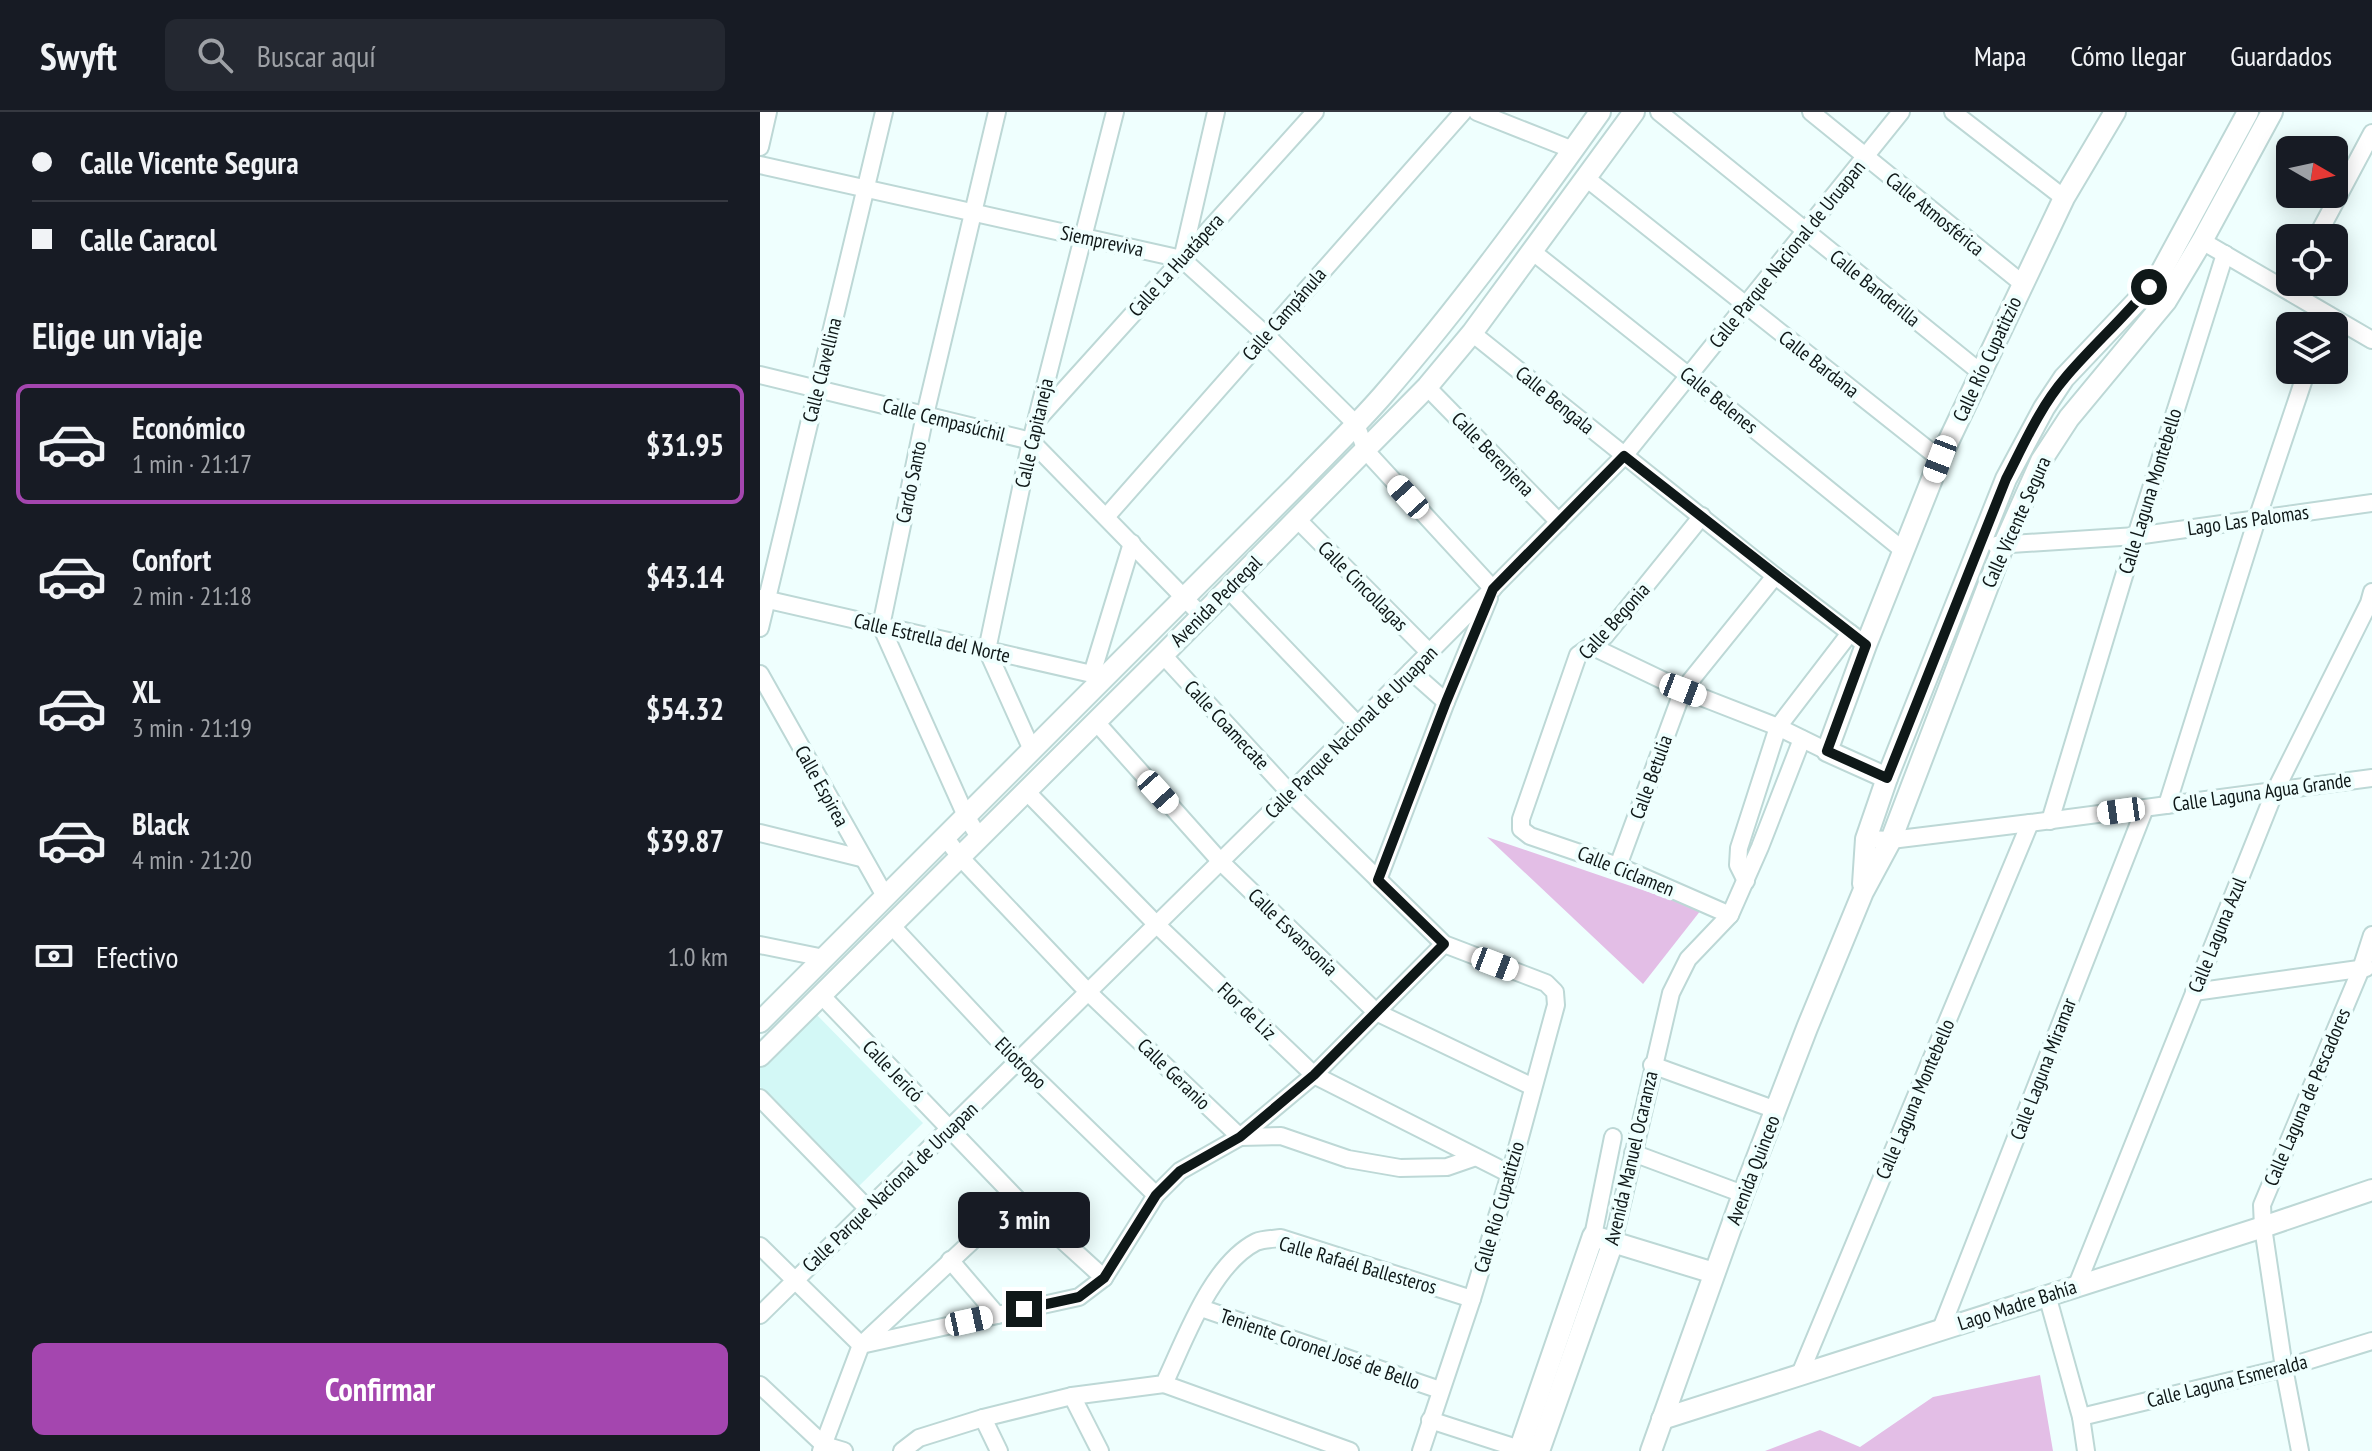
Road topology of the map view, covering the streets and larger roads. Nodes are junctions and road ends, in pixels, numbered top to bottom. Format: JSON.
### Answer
{"nodes":[{"id":1,"x":768,"y":112,"type":"edge"},
{"id":2,"x":884,"y":112,"type":"edge"},
{"id":3,"x":997,"y":112,"type":"edge"},
{"id":4,"x":1115,"y":112,"type":"edge"},
{"id":5,"x":1216,"y":112,"type":"edge"},
{"id":6,"x":1315,"y":112,"type":"edge"},
{"id":7,"x":1463,"y":112,"type":"edge"},
{"id":8,"x":1477,"y":112,"type":"edge"},
{"id":9,"x":1600,"y":112,"type":"edge"},
{"id":10,"x":1634,"y":112,"type":"edge"},
{"id":11,"x":1659,"y":112,"type":"edge"},
{"id":12,"x":1811,"y":112,"type":"edge"},
{"id":13,"x":1901,"y":112,"type":"edge"},
{"id":14,"x":1953,"y":112,"type":"edge"},
{"id":15,"x":2248,"y":112,"type":"edge"},
{"id":16,"x":2272,"y":112,"type":"edge"},
{"id":17,"x":2113,"y":113,"type":"edge"},
{"id":18,"x":2372,"y":133,"type":"edge"},
{"id":19,"x":760,"y":147,"type":"edge"},
{"id":20,"x":1573,"y":150,"type":"junction"},
{"id":21,"x":1864,"y":158,"type":"junction"},
{"id":22,"x":760,"y":165,"type":"edge"},
{"id":23,"x":1586,"y":178,"type":"junction"},
{"id":24,"x":866,"y":189,"type":"junction"},
{"id":25,"x":2064,"y":198,"type":"junction"},
{"id":26,"x":972,"y":213,"type":"junction"},
{"id":27,"x":2323,"y":224,"type":"edge"},
{"id":28,"x":1805,"y":232,"type":"junction"},
{"id":29,"x":1082,"y":237,"type":"junction"},
{"id":30,"x":2202,"y":241,"type":"junction"},
{"id":31,"x":1533,"y":252,"type":"junction"},
{"id":32,"x":2225,"y":254,"type":"junction"},
{"id":33,"x":1182,"y":259,"type":"junction"},
{"id":34,"x":2174,"y":270,"type":"junction"},
{"id":35,"x":2276,"y":279,"type":"edge"},
{"id":36,"x":2023,"y":284,"type":"junction"},
{"id":37,"x":2300,"y":296,"type":"edge"},
{"id":38,"x":1746,"y":305,"type":"junction"},
{"id":39,"x":2317,"y":312,"type":"edge"},
{"id":40,"x":2348,"y":327,"type":"edge"},
{"id":41,"x":1472,"y":333,"type":"junction"},
{"id":42,"x":1266,"y":335,"type":"junction"},
{"id":43,"x":2370,"y":335,"type":"edge"},
{"id":44,"x":1980,"y":372,"type":"junction"},
{"id":45,"x":760,"y":375,"type":"edge"},
{"id":46,"x":1689,"y":376,"type":"junction"},
{"id":47,"x":2302,"y":384,"type":"edge"},
{"id":48,"x":1427,"y":387,"type":"junction"},
{"id":49,"x":817,"y":389,"type":"junction"},
{"id":50,"x":925,"y":415,"type":"junction"},
{"id":51,"x":1037,"y":419,"type":"junction"},
{"id":52,"x":1356,"y":424,"type":"junction"},
{"id":53,"x":1031,"y":441,"type":"junction"},
{"id":54,"x":1366,"y":451,"type":"junction"},
{"id":55,"x":1624,"y":456,"type":"junction"},
{"id":56,"x":1940,"y":459,"type":"junction"},
{"id":57,"x":2372,"y":503,"type":"edge"},
{"id":58,"x":1702,"y":516,"type":"junction"},
{"id":59,"x":1106,"y":517,"type":"junction"},
{"id":60,"x":1297,"y":519,"type":"junction"},
{"id":61,"x":2257,"y":519,"type":"junction"},
{"id":62,"x":1559,"y":522,"type":"junction"},
{"id":63,"x":2136,"y":536,"type":"junction"},
{"id":64,"x":1132,"y":543,"type":"junction"},
{"id":65,"x":2004,"y":544,"type":"junction"},
{"id":66,"x":1980,"y":545,"type":"junction"},
{"id":67,"x":1904,"y":551,"type":"junction"},
{"id":68,"x":1775,"y":576,"type":"junction"},
{"id":69,"x":1228,"y":589,"type":"junction"},
{"id":70,"x":1493,"y":589,"type":"junction"},
{"id":71,"x":1185,"y":597,"type":"junction"},
{"id":72,"x":763,"y":599,"type":"edge"},
{"id":73,"x":2371,"y":599,"type":"edge"},
{"id":74,"x":1202,"y":616,"type":"junction"},
{"id":75,"x":881,"y":626,"type":"junction"},
{"id":76,"x":760,"y":628,"type":"edge"},
{"id":77,"x":1858,"y":639,"type":"junction"},
{"id":78,"x":1591,"y":646,"type":"junction"},
{"id":79,"x":987,"y":650,"type":"junction"},
{"id":80,"x":1430,"y":653,"type":"junction"},
{"id":81,"x":1163,"y":655,"type":"junction"},
{"id":82,"x":1411,"y":671,"type":"junction"},
{"id":83,"x":760,"y":674,"type":"edge"},
{"id":84,"x":1098,"y":676,"type":"junction"},
{"id":85,"x":1683,"y":690,"type":"junction"},
{"id":86,"x":1446,"y":702,"type":"junction"},
{"id":87,"x":1096,"y":722,"type":"junction"},
{"id":88,"x":1358,"y":725,"type":"junction"},
{"id":89,"x":1778,"y":727,"type":"junction"},
{"id":90,"x":1802,"y":739,"type":"junction"},
{"id":91,"x":1032,"y":750,"type":"junction"},
{"id":92,"x":1827,"y":751,"type":"junction"},
{"id":93,"x":1887,"y":778,"type":"junction"},
{"id":94,"x":2372,"y":778,"type":"edge"},
{"id":95,"x":1026,"y":791,"type":"junction"},
{"id":96,"x":2275,"y":791,"type":"junction"},
{"id":97,"x":1290,"y":793,"type":"junction"},
{"id":98,"x":2167,"y":805,"type":"junction"},
{"id":99,"x":2145,"y":808,"type":"junction"},
{"id":100,"x":966,"y":816,"type":"junction"},
{"id":101,"x":2050,"y":821,"type":"junction"},
{"id":102,"x":2030,"y":823,"type":"junction"},
{"id":103,"x":1521,"y":829,"type":"joint"},
{"id":104,"x":760,"y":833,"type":"edge"},
{"id":105,"x":945,"y":837,"type":"junction"},
{"id":106,"x":979,"y":837,"type":"junction"},
{"id":107,"x":1866,"y":839,"type":"junction"},
{"id":108,"x":1891,"y":840,"type":"junction"},
{"id":109,"x":960,"y":857,"type":"junction"},
{"id":110,"x":861,"y":858,"type":"junction"},
{"id":111,"x":1221,"y":862,"type":"junction"},
{"id":112,"x":1618,"y":866,"type":"junction"},
{"id":113,"x":1378,"y":880,"type":"junction"},
{"id":114,"x":1746,"y":881,"type":"junction"},
{"id":115,"x":1863,"y":892,"type":"junction"},
{"id":116,"x":885,"y":896,"type":"junction"},
{"id":117,"x":1730,"y":915,"type":"junction"},
{"id":118,"x":891,"y":925,"type":"junction"},
{"id":119,"x":1157,"y":925,"type":"junction"},
{"id":120,"x":2372,"y":935,"type":"edge"},
{"id":121,"x":1444,"y":944,"type":"junction"},
{"id":122,"x":760,"y":945,"type":"edge"},
{"id":123,"x":824,"y":958,"type":"junction"},
{"id":124,"x":2366,"y":968,"type":"edge"},
{"id":125,"x":1088,"y":992,"type":"junction"},
{"id":126,"x":1555,"y":992,"type":"joint"},
{"id":127,"x":2194,"y":992,"type":"junction"},
{"id":128,"x":821,"y":995,"type":"junction"},
{"id":129,"x":1376,"y":1012,"type":"junction"},
{"id":130,"x":760,"y":1022,"type":"edge"},
{"id":131,"x":760,"y":1056,"type":"edge"},
{"id":132,"x":1018,"y":1061,"type":"junction"},
{"id":133,"x":1652,"y":1065,"type":"junction"},
{"id":134,"x":1314,"y":1075,"type":"junction"},
{"id":135,"x":1533,"y":1087,"type":"junction"},
{"id":136,"x":760,"y":1098,"type":"edge"},
{"id":137,"x":1776,"y":1110,"type":"junction"},
{"id":138,"x":949,"y":1129,"type":"junction"},
{"id":139,"x":1240,"y":1137,"type":"junction"},
{"id":140,"x":1613,"y":1137,"type":"dead end"},
{"id":141,"x":1633,"y":1153,"type":"junction"},
{"id":142,"x":1473,"y":1158,"type":"junction"},
{"id":143,"x":1510,"y":1174,"type":"junction"},
{"id":144,"x":2372,"y":1190,"type":"edge"},
{"id":145,"x":1743,"y":1194,"type":"junction"},
{"id":146,"x":1156,"y":1195,"type":"junction"},
{"id":147,"x":1017,"y":1199,"type":"junction"},
{"id":148,"x":868,"y":1209,"type":"junction"},
{"id":149,"x":2263,"y":1227,"type":"junction"},
{"id":150,"x":1603,"y":1239,"type":"junction"},
{"id":151,"x":760,"y":1246,"type":"edge"},
{"id":152,"x":950,"y":1260,"type":"junction"},
{"id":153,"x":1714,"y":1273,"type":"junction"},
{"id":154,"x":1104,"y":1278,"type":"junction"},
{"id":155,"x":795,"y":1280,"type":"junction"},
{"id":156,"x":2077,"y":1285,"type":"junction"},
{"id":157,"x":2047,"y":1295,"type":"junction"},
{"id":158,"x":1472,"y":1299,"type":"junction"},
{"id":159,"x":1201,"y":1308,"type":"junction"},
{"id":160,"x":760,"y":1315,"type":"edge"},
{"id":161,"x":997,"y":1315,"type":"junction"},
{"id":162,"x":1941,"y":1329,"type":"junction"},
{"id":163,"x":2372,"y":1341,"type":"edge"},
{"id":164,"x":861,"y":1345,"type":"junction"},
{"id":165,"x":2284,"y":1368,"type":"junction"},
{"id":166,"x":1800,"y":1374,"type":"junction"},
{"id":167,"x":1164,"y":1384,"type":"junction"},
{"id":168,"x":760,"y":1385,"type":"edge"},
{"id":169,"x":1440,"y":1390,"type":"junction"},
{"id":170,"x":1072,"y":1396,"type":"junction"},
{"id":171,"x":2081,"y":1417,"type":"junction"},
{"id":172,"x":983,"y":1418,"type":"junction"},
{"id":173,"x":1662,"y":1419,"type":"junction"},
{"id":174,"x":1430,"y":1420,"type":"junction"},
{"id":175,"x":823,"y":1448,"type":"edge"},
{"id":176,"x":1526,"y":1450,"type":"edge"},
{"id":177,"x":844,"y":1451,"type":"edge"},
{"id":178,"x":902,"y":1451,"type":"edge"},
{"id":179,"x":999,"y":1451,"type":"edge"},
{"id":180,"x":1100,"y":1451,"type":"edge"},
{"id":181,"x":1350,"y":1451,"type":"edge"},
{"id":182,"x":1421,"y":1451,"type":"edge"},
{"id":183,"x":1651,"y":1451,"type":"edge"},
{"id":184,"x":2086,"y":1451,"type":"edge"},
{"id":185,"x":2300,"y":1451,"type":"edge"}],
"edges":[{"from":1,"to":19,"type":"street"},
{"from":2,"to":24,"type":"street","name":"Calle Clavellina"},
{"from":3,"to":26,"type":"street","name":"Cardo Santo"},
{"from":4,"to":29,"type":"street","name":"Calle Capitaneja"},
{"from":5,"to":33,"type":"street"},
{"from":6,"to":33,"type":"street","name":"Calle La Huatápera"},
{"from":7,"to":42,"type":"street","name":"Calle Campánula"},
{"from":8,"to":20,"type":"street"},
{"from":9,"to":20,"type":"street","name":"Avenida Pedregal"},
{"from":10,"to":23,"type":"street","name":"Avenida Pedregal"},
{"from":11,"to":28,"type":"street","name":"Calle Banderilla"},
{"from":12,"to":21,"type":"street","name":"Calle Atmosférica"},
{"from":13,"to":21,"type":"street","name":"Calle Parque Nacional de Uruapan"},
{"from":14,"to":25,"type":"street"},
{"from":15,"to":34,"type":"street","name":"Calle Vicente Segura"},
{"from":16,"to":30,"type":"street","name":"Calle Vicente Segura"},
{"from":17,"to":25,"type":"street","name":"Calle Río Cupatitzio"},
{"from":18,"to":27,"type":"street"},
{"from":20,"to":52,"type":"street","name":"Avenida Pedregal"},
{"from":21,"to":28,"type":"street","name":"Calle Parque Nacional de Uruapan"},
{"from":21,"to":36,"type":"street","name":"Calle Atmosférica"},
{"from":22,"to":24,"type":"street","name":"Siempreviva"},
{"from":23,"to":31,"type":"street","name":"Avenida Pedregal"},
{"from":23,"to":38,"type":"street","name":"Calle Bardana"},
{"from":24,"to":26,"type":"street","name":"Siempreviva"},
{"from":24,"to":49,"type":"street","name":"Calle Clavellina"},
{"from":25,"to":36,"type":"street","name":"Calle Río Cupatitzio"},
{"from":26,"to":29,"type":"street","name":"Siempreviva"},
{"from":26,"to":50,"type":"street","name":"Cardo Santo"},
{"from":28,"to":38,"type":"street","name":"Calle Parque Nacional de Uruapan"},
{"from":28,"to":44,"type":"street","name":"Calle Banderilla"},
{"from":29,"to":33,"type":"street","name":"Siempreviva"},
{"from":29,"to":51,"type":"street","name":"Calle Capitaneja"},
{"from":30,"to":32,"type":"street"},
{"from":30,"to":34,"type":"street","name":"Calle Vicente Segura"},
{"from":31,"to":41,"type":"street","name":"Avenida Pedregal"},
{"from":31,"to":46,"type":"street","name":"Calle Belenes"},
{"from":32,"to":35,"type":"street"},
{"from":32,"to":63,"type":"street","name":"Calle Laguna Montebello"},
{"from":33,"to":42,"type":"street","name":"Siempreviva"},
{"from":33,"to":51,"type":"street","name":"Calle La Huatápera"},
{"from":34,"to":65,"type":"street","name":"Calle Vicente Segura"},
{"from":34,"to":66,"type":"street","name":"Calle Vicente Segura"},
{"from":36,"to":44,"type":"street","name":"Calle Río Cupatitzio"},
{"from":37,"to":39,"type":"street"},
{"from":38,"to":46,"type":"street","name":"Calle Parque Nacional de Uruapan"},
{"from":38,"to":56,"type":"street","name":"Calle Bardana"},
{"from":40,"to":43,"type":"street"},
{"from":41,"to":48,"type":"street","name":"Avenida Pedregal"},
{"from":41,"to":55,"type":"street","name":"Calle Bengala"},
{"from":42,"to":52,"type":"street","name":"Siempreviva"},
{"from":42,"to":59,"type":"street","name":"Calle Campánula"},
{"from":44,"to":56,"type":"street","name":"Calle Río Cupatitzio"},
{"from":45,"to":49,"type":"street","name":"Calle Cempasúchil"},
{"from":46,"to":55,"type":"street","name":"Calle Parque Nacional de Uruapan"},
{"from":46,"to":67,"type":"street","name":"Calle Belenes"},
{"from":47,"to":61,"type":"street"},
{"from":48,"to":54,"type":"street","name":"Avenida Pedregal"},
{"from":48,"to":62,"type":"street","name":"Calle Berenjena"},
{"from":49,"to":50,"type":"street","name":"Calle Cempasúchil"},
{"from":49,"to":72,"type":"street","name":"Calle Clavellina"},
{"from":50,"to":53,"type":"street","name":"Calle Cempasúchil"},
{"from":50,"to":75,"type":"street","name":"Cardo Santo"},
{"from":51,"to":53,"type":"street","name":"Calle Capitaneja"},
{"from":52,"to":54,"type":"street","name":"Siempreviva"},
{"from":52,"to":71,"type":"street","name":"Avenida Pedregal"},
{"from":53,"to":59,"type":"street","name":"Calle Cempasúchil"},
{"from":53,"to":79,"type":"street","name":"Calle Capitaneja"},
{"from":54,"to":60,"type":"street","name":"Avenida Pedregal"},
{"from":54,"to":70,"type":"street"},
{"from":55,"to":58,"type":"street","name":"Calle Bengala"},
{"from":55,"to":62,"type":"street","name":"Calle Parque Nacional de Uruapan"},
{"from":56,"to":67,"type":"street","name":"Calle Río Cupatitzio"},
{"from":57,"to":61,"type":"street","name":"Lago Las Palomas"},
{"from":58,"to":68,"type":"street","name":"Calle Bengala"},
{"from":58,"to":78,"type":"street","name":"Calle Begonia"},
{"from":59,"to":64,"type":"street","name":"Calle Cempasúchil"},
{"from":60,"to":69,"type":"street","name":"Avenida Pedregal"},
{"from":60,"to":80,"type":"street","name":"Calle Cincollagas"},
{"from":61,"to":63,"type":"street","name":"Lago Las Palomas"},
{"from":61,"to":98,"type":"street"},
{"from":62,"to":70,"type":"street","name":"Calle Parque Nacional de Uruapan"},
{"from":63,"to":65,"type":"street","name":"Lago Las Palomas"},
{"from":63,"to":101,"type":"street","name":"Calle Laguna Montebello"},
{"from":64,"to":71,"type":"street","name":"Calle Cempasúchil"},
{"from":64,"to":84,"type":"street"},
{"from":65,"to":66,"type":"street","name":"Lago Las Palomas"},
{"from":65,"to":108,"type":"street","name":"Calle Vicente Segura"},
{"from":66,"to":93,"type":"street","name":"Calle Vicente Segura"},
{"from":67,"to":77,"type":"street","name":"Calle Río Cupatitzio"},
{"from":68,"to":77,"type":"street","name":"Calle Bengala"},
{"from":68,"to":85,"type":"street","name":"Calle Betulia"},
{"from":69,"to":74,"type":"street","name":"Avenida Pedregal"},
{"from":69,"to":88,"type":"street"},
{"from":70,"to":80,"type":"street","name":"Calle Parque Nacional de Uruapan"},
{"from":70,"to":86,"type":"street"},
{"from":71,"to":74,"type":"street","name":"Calle Cempasúchil"},
{"from":71,"to":84,"type":"street","name":"Avenida Pedregal"},
{"from":72,"to":75,"type":"street","name":"Calle Estrella del Norte"},
{"from":72,"to":76,"type":"street","name":"Calle Clavellina"},
{"from":73,"to":96,"type":"street","name":"Calle Laguna Azul"},
{"from":74,"to":81,"type":"street","name":"Avenida Pedregal"},
{"from":75,"to":79,"type":"street","name":"Calle Estrella del Norte"},
{"from":75,"to":100,"type":"street"},
{"from":77,"to":89,"type":"street"},
{"from":77,"to":92,"type":"street","name":"Calle Río Cupatitzio"},
{"from":78,"to":85,"type":"street"},
{"from":78,"to":103,"type":"street","name":"Calle Begonia"},
{"from":79,"to":84,"type":"street","name":"Calle Estrella del Norte"},
{"from":79,"to":91,"type":"street"},
{"from":80,"to":82,"type":"street","name":"Calle Parque Nacional de Uruapan"},
{"from":81,"to":87,"type":"street","name":"Avenida Pedregal"},
{"from":81,"to":97,"type":"street","name":"Calle Coamecate"},
{"from":82,"to":86,"type":"street"},
{"from":82,"to":88,"type":"street","name":"Calle Parque Nacional de Uruapan"},
{"from":83,"to":110,"type":"street","name":"Calle Espirea"},
{"from":84,"to":91,"type":"street","name":"Avenida Pedregal"},
{"from":85,"to":89,"type":"street"},
{"from":85,"to":112,"type":"street","name":"Calle Betulia"},
{"from":86,"to":113,"type":"street"},
{"from":87,"to":95,"type":"street","name":"Avenida Pedregal"},
{"from":87,"to":111,"type":"street","name":"Calle Esvansonia"},
{"from":88,"to":97,"type":"street","name":"Calle Parque Nacional de Uruapan"},
{"from":89,"to":90,"type":"street"},
{"from":89,"to":114,"type":"street"},
{"from":90,"to":92,"type":"street"},
{"from":90,"to":114,"type":"street","name":"Avenida Manuel Ocaranza"},
{"from":91,"to":100,"type":"street","name":"Avenida Pedregal"},
{"from":92,"to":93,"type":"street"},
{"from":93,"to":107,"type":"street","name":"Calle Vicente Segura"},
{"from":94,"to":96,"type":"street","name":"Calle Laguna Agua Grande"},
{"from":95,"to":106,"type":"street","name":"Avenida Pedregal"},
{"from":95,"to":119,"type":"street","name":"Flor de Liz"},
{"from":96,"to":98,"type":"street","name":"Calle Laguna Agua Grande"},
{"from":96,"to":127,"type":"street","name":"Calle Laguna Azul"},
{"from":97,"to":111,"type":"street","name":"Calle Parque Nacional de Uruapan"},
{"from":97,"to":113,"type":"street","name":"Calle Coamecate"},
{"from":98,"to":99,"type":"street","name":"Calle Laguna Agua Grande"},
{"from":99,"to":101,"type":"street","name":"Calle Laguna Agua Grande"},
{"from":99,"to":162,"type":"street","name":"Calle Laguna Miramar"},
{"from":100,"to":105,"type":"street","name":"Avenida Pedregal"},
{"from":100,"to":106,"type":"street"},
{"from":101,"to":102,"type":"street","name":"Calle Laguna Agua Grande"},
{"from":102,"to":108,"type":"street","name":"Calle Laguna Agua Grande"},
{"from":102,"to":166,"type":"street","name":"Calle Laguna Montebello"},
{"from":103,"to":112,"type":"street","name":"Calle Ciclamen"},
{"from":104,"to":110,"type":"street"},
{"from":105,"to":109,"type":"street","name":"Calle Geranio"},
{"from":105,"to":116,"type":"street","name":"Avenida Pedregal"},
{"from":106,"to":109,"type":"street","name":"Avenida Pedregal"},
{"from":107,"to":108,"type":"street","name":"Calle Laguna Agua Grande"},
{"from":107,"to":115,"type":"street","name":"Avenida Quinceo"},
{"from":108,"to":115,"type":"street","name":"Avenida Quinceo"},
{"from":109,"to":118,"type":"street","name":"Avenida Pedregal"},
{"from":109,"to":125,"type":"street","name":"Calle Geranio"},
{"from":110,"to":116,"type":"street","name":"Calle Espirea"},
{"from":111,"to":119,"type":"street","name":"Calle Parque Nacional de Uruapan"},
{"from":111,"to":129,"type":"street","name":"Calle Esvansonia"},
{"from":112,"to":117,"type":"street","name":"Calle Ciclamen"},
{"from":113,"to":121,"type":"street","name":"Calle Coamecate"},
{"from":114,"to":117,"type":"street","name":"Avenida Manuel Ocaranza"},
{"from":115,"to":137,"type":"street","name":"Avenida Quinceo"},
{"from":116,"to":123,"type":"street","name":"Avenida Pedregal"},
{"from":117,"to":133,"type":"street","name":"Avenida Manuel Ocaranza"},
{"from":118,"to":128,"type":"street","name":"Avenida Pedregal"},
{"from":118,"to":132,"type":"street","name":"Eliotropo"},
{"from":119,"to":125,"type":"street","name":"Calle Parque Nacional de Uruapan"},
{"from":119,"to":134,"type":"street","name":"Flor de Liz"},
{"from":120,"to":124,"type":"street","name":"Calle Laguna de Pescadores"},
{"from":121,"to":126,"type":"street","name":"Calle Coamecate"},
{"from":121,"to":129,"type":"street"},
{"from":122,"to":123,"type":"street"},
{"from":123,"to":130,"type":"street","name":"Avenida Pedregal"},
{"from":124,"to":127,"type":"street"},
{"from":124,"to":149,"type":"street","name":"Calle Laguna de Pescadores"},
{"from":125,"to":132,"type":"street","name":"Calle Parque Nacional de Uruapan"},
{"from":125,"to":139,"type":"street","name":"Calle Geranio"},
{"from":126,"to":135,"type":"street","name":"Calle Río Cupatitzio"},
{"from":127,"to":156,"type":"street","name":"Calle Laguna Azul"},
{"from":128,"to":131,"type":"street","name":"Avenida Pedregal"},
{"from":128,"to":138,"type":"street","name":"Calle Jericó"},
{"from":129,"to":134,"type":"street"},
{"from":129,"to":135,"type":"street","name":"Calle Esvansonia"},
{"from":132,"to":138,"type":"street","name":"Calle Parque Nacional de Uruapan"},
{"from":132,"to":146,"type":"street","name":"Eliotropo"},
{"from":133,"to":137,"type":"street"},
{"from":133,"to":141,"type":"street","name":"Avenida Manuel Ocaranza"},
{"from":134,"to":139,"type":"street"},
{"from":134,"to":142,"type":"street","name":"Flor de Liz"},
{"from":135,"to":143,"type":"street","name":"Calle Río Cupatitzio"},
{"from":136,"to":148,"type":"street"},
{"from":137,"to":145,"type":"street","name":"Avenida Quinceo"},
{"from":138,"to":147,"type":"street","name":"Calle Jericó"},
{"from":138,"to":148,"type":"street","name":"Calle Parque Nacional de Uruapan"},
{"from":139,"to":142,"type":"street"},
{"from":139,"to":146,"type":"street"},
{"from":140,"to":150,"type":"street","name":"Avenida Manuel Ocaranza"},
{"from":141,"to":145,"type":"street"},
{"from":141,"to":150,"type":"street","name":"Avenida Manuel Ocaranza"},
{"from":142,"to":143,"type":"street","name":"Flor de Liz"},
{"from":143,"to":158,"type":"street","name":"Calle Río Cupatitzio"},
{"from":144,"to":149,"type":"street","name":"Lago Madre Bahía"},
{"from":145,"to":153,"type":"street","name":"Avenida Quinceo"},
{"from":146,"to":154,"type":"street"},
{"from":147,"to":152,"type":"street"},
{"from":147,"to":154,"type":"street","name":"Calle Jericó"},
{"from":148,"to":155,"type":"street","name":"Calle Parque Nacional de Uruapan"},
{"from":149,"to":156,"type":"street","name":"Lago Madre Bahía"},
{"from":149,"to":165,"type":"street","name":"Calle Laguna de Pescadores"},
{"from":150,"to":153,"type":"street"},
{"from":150,"to":176,"type":"street","name":"Avenida Manuel Ocaranza"},
{"from":151,"to":155,"type":"street"},
{"from":152,"to":161,"type":"street"},
{"from":152,"to":164,"type":"street"},
{"from":153,"to":173,"type":"street","name":"Avenida Quinceo"},
{"from":154,"to":161,"type":"street"},
{"from":155,"to":160,"type":"street","name":"Calle Parque Nacional de Uruapan"},
{"from":155,"to":164,"type":"street"},
{"from":156,"to":157,"type":"street","name":"Lago Madre Bahía"},
{"from":157,"to":162,"type":"street","name":"Lago Madre Bahía"},
{"from":157,"to":171,"type":"street"},
{"from":158,"to":159,"type":"street","name":"Calle Rafaél Ballesteros"},
{"from":158,"to":169,"type":"street","name":"Calle Río Cupatitzio"},
{"from":159,"to":167,"type":"street","name":"Calle Rafaél Ballesteros"},
{"from":159,"to":169,"type":"street","name":"Teniente Coronel José de Bello"},
{"from":161,"to":164,"type":"street"},
{"from":162,"to":166,"type":"street","name":"Lago Madre Bahía"},
{"from":163,"to":165,"type":"street","name":"Calle Laguna Esmeralda"},
{"from":164,"to":175,"type":"street"},
{"from":165,"to":171,"type":"street","name":"Calle Laguna Esmeralda"},
{"from":165,"to":185,"type":"street","name":"Calle Laguna de Pescadores"},
{"from":166,"to":173,"type":"street","name":"Lago Madre Bahía"},
{"from":167,"to":170,"type":"street"},
{"from":167,"to":181,"type":"street"},
{"from":168,"to":175,"type":"street"},
{"from":169,"to":174,"type":"street","name":"Calle Río Cupatitzio"},
{"from":170,"to":172,"type":"street"},
{"from":170,"to":180,"type":"street"},
{"from":171,"to":184,"type":"street"},
{"from":172,"to":178,"type":"street"},
{"from":172,"to":179,"type":"street"},
{"from":173,"to":183,"type":"street","name":"Avenida Quinceo"},
{"from":174,"to":176,"type":"street"},
{"from":174,"to":182,"type":"street","name":"Calle Río Cupatitzio"},
{"from":175,"to":177,"type":"street"}]}
